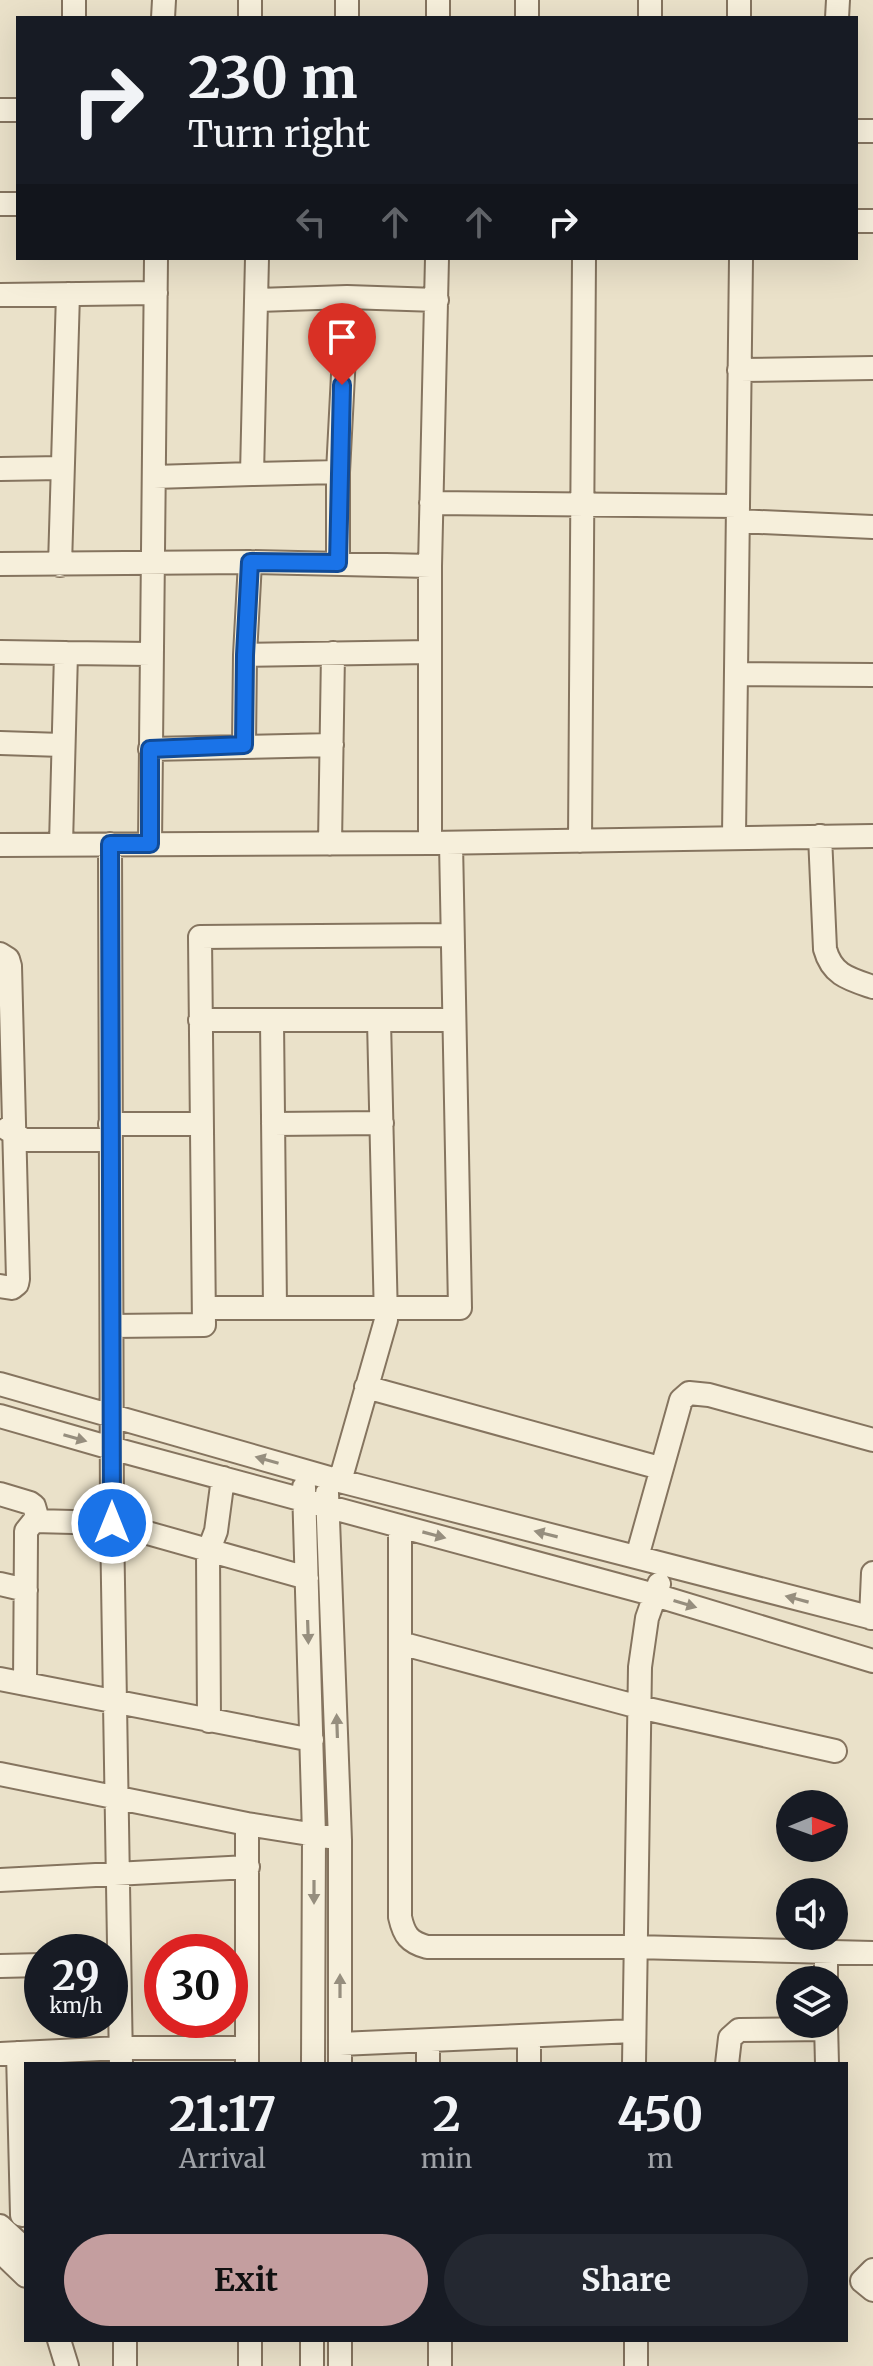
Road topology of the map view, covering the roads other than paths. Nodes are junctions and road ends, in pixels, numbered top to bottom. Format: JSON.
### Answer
{"nodes":[{"id":1,"x":156,"y":260,"type":"edge"},
{"id":2,"x":257,"y":260,"type":"edge"},
{"id":3,"x":437,"y":260,"type":"edge"},
{"id":4,"x":584,"y":260,"type":"edge"},
{"id":5,"x":741,"y":260,"type":"edge"},
{"id":6,"x":156,"y":293,"type":"junction"},
{"id":7,"x":68,"y":294,"type":"junction"},
{"id":8,"x":0,"y":295,"type":"edge"},
{"id":9,"x":347,"y":297,"type":"junction"},
{"id":10,"x":258,"y":300,"type":"junction"},
{"id":11,"x":437,"y":300,"type":"junction"},
{"id":12,"x":873,"y":368,"type":"edge"},
{"id":13,"x":739,"y":370,"type":"junction"},
{"id":14,"x":61,"y":468,"type":"junction"},
{"id":15,"x":0,"y":469,"type":"edge"},
{"id":16,"x":338,"y":472,"type":"junction"},
{"id":17,"x":252,"y":474,"type":"junction"},
{"id":18,"x":154,"y":477,"type":"junction"},
{"id":19,"x":431,"y":503,"type":"junction"},
{"id":20,"x":582,"y":506,"type":"junction"},
{"id":21,"x":738,"y":514,"type":"junction"},
{"id":22,"x":873,"y":527,"type":"edge"},
{"id":23,"x":250,"y":562,"type":"junction"},
{"id":24,"x":153,"y":563,"type":"junction"},
{"id":25,"x":338,"y":563,"type":"junction"},
{"id":26,"x":0,"y":564,"type":"edge"},
{"id":27,"x":60,"y":565,"type":"junction"},
{"id":28,"x":430,"y":566,"type":"junction"},
{"id":29,"x":0,"y":652,"type":"edge"},
{"id":30,"x":430,"y":652,"type":"junction"},
{"id":31,"x":66,"y":653,"type":"junction"},
{"id":32,"x":333,"y":653,"type":"junction"},
{"id":33,"x":151,"y":654,"type":"junction"},
{"id":34,"x":245,"y":655,"type":"junction"},
{"id":35,"x":736,"y":674,"type":"junction"},
{"id":36,"x":873,"y":675,"type":"edge"},
{"id":37,"x":0,"y":743,"type":"edge"},
{"id":38,"x":62,"y":745,"type":"junction"},
{"id":39,"x":244,"y":745,"type":"junction"},
{"id":40,"x":332,"y":745,"type":"junction"},
{"id":41,"x":150,"y":749,"type":"junction"},
{"id":42,"x":734,"y":836,"type":"junction"},
{"id":43,"x":820,"y":836,"type":"junction"},
{"id":44,"x":873,"y":836,"type":"edge"},
{"id":45,"x":580,"y":841,"type":"junction"},
{"id":46,"x":440,"y":843,"type":"junction"},
{"id":47,"x":61,"y":844,"type":"junction"},
{"id":48,"x":110,"y":844,"type":"junction"},
{"id":49,"x":150,"y":844,"type":"junction"},
{"id":50,"x":330,"y":844,"type":"junction"},
{"id":51,"x":0,"y":845,"type":"edge"},
{"id":52,"x":452,"y":935,"type":"junction"},
{"id":53,"x":0,"y":954,"type":"edge"},
{"id":54,"x":873,"y":987,"type":"edge"},
{"id":55,"x":200,"y":1020,"type":"junction"},
{"id":56,"x":454,"y":1020,"type":"junction"},
{"id":57,"x":272,"y":1021,"type":"junction"},
{"id":58,"x":379,"y":1021,"type":"junction"},
{"id":59,"x":382,"y":1123,"type":"junction"},
{"id":60,"x":201,"y":1124,"type":"junction"},
{"id":61,"x":273,"y":1124,"type":"junction"},
{"id":62,"x":8,"y":1128,"type":"edge"},
{"id":63,"x":110,"y":1132,"type":"junction"},
{"id":64,"x":0,"y":1286,"type":"edge"},
{"id":65,"x":204,"y":1308,"type":"junction"},
{"id":66,"x":275,"y":1308,"type":"junction"},
{"id":67,"x":386,"y":1308,"type":"junction"},
{"id":68,"x":112,"y":1326,"type":"junction"},
{"id":69,"x":0,"y":1384,"type":"edge"},
{"id":70,"x":366,"y":1387,"type":"junction"},
{"id":71,"x":0,"y":1416,"type":"edge"},
{"id":72,"x":112,"y":1416,"type":"junction"},
{"id":73,"x":873,"y":1440,"type":"edge"},
{"id":74,"x":111,"y":1448,"type":"junction"},
{"id":75,"x":660,"y":1468,"type":"junction"},
{"id":76,"x":303,"y":1470,"type":"junction"},
{"id":77,"x":223,"y":1478,"type":"junction"},
{"id":78,"x":334,"y":1479,"type":"junction"},
{"id":79,"x":0,"y":1494,"type":"edge"},
{"id":80,"x":304,"y":1500,"type":"junction"},
{"id":81,"x":327,"y":1506,"type":"junction"},
{"id":82,"x":38,"y":1520,"type":"junction"},
{"id":83,"x":112,"y":1523,"type":"junction"},
{"id":84,"x":400,"y":1526,"type":"junction"},
{"id":85,"x":208,"y":1552,"type":"junction"},
{"id":86,"x":637,"y":1557,"type":"junction"},
{"id":87,"x":668,"y":1565,"type":"junction"},
{"id":88,"x":873,"y":1573,"type":"edge"},
{"id":89,"x":307,"y":1578,"type":"junction"},
{"id":90,"x":0,"y":1584,"type":"edge"},
{"id":91,"x":26,"y":1590,"type":"junction"},
{"id":92,"x":655,"y":1595,"type":"junction"},
{"id":93,"x":872,"y":1618,"type":"edge"},
{"id":94,"x":400,"y":1643,"type":"junction"},
{"id":95,"x":873,"y":1661,"type":"edge"},
{"id":96,"x":0,"y":1679,"type":"edge"},
{"id":97,"x":25,"y":1684,"type":"junction"},
{"id":98,"x":113,"y":1702,"type":"junction"},
{"id":99,"x":639,"y":1707,"type":"junction"},
{"id":100,"x":209,"y":1721,"type":"junction"},
{"id":101,"x":312,"y":1740,"type":"junction"},
{"id":102,"x":835,"y":1751,"type":"dead end"},
{"id":103,"x":0,"y":1774,"type":"edge"},
{"id":104,"x":115,"y":1799,"type":"junction"},
{"id":105,"x":247,"y":1824,"type":"junction"},
{"id":106,"x":314,"y":1835,"type":"junction"},
{"id":107,"x":340,"y":1840,"type":"junction"},
{"id":108,"x":248,"y":1867,"type":"junction"},
{"id":109,"x":117,"y":1875,"type":"junction"},
{"id":110,"x":0,"y":1880,"type":"edge"},
{"id":111,"x":115,"y":1934,"type":"edge"},
{"id":112,"x":634,"y":1947,"type":"junction"},
{"id":113,"x":826,"y":1952,"type":"junction"},
{"id":114,"x":873,"y":1953,"type":"edge"},
{"id":115,"x":24,"y":1965,"type":"edge"},
{"id":116,"x":0,"y":1966,"type":"edge"},
{"id":117,"x":826,"y":1966,"type":"edge"},
{"id":118,"x":776,"y":2028,"type":"edge"},
{"id":119,"x":634,"y":2031,"type":"junction"},
{"id":120,"x":529,"y":2036,"type":"junction"},
{"id":121,"x":826,"y":2038,"type":"edge"},
{"id":122,"x":9,"y":2053,"type":"edge"},
{"id":123,"x":428,"y":2053,"type":"edge"},
{"id":124,"x":340,"y":2054,"type":"edge"},
{"id":125,"x":120,"y":2056,"type":"edge"},
{"id":126,"x":247,"y":2056,"type":"edge"},
{"id":127,"x":313,"y":2062,"type":"edge"},
{"id":128,"x":529,"y":2062,"type":"edge"},
{"id":129,"x":634,"y":2062,"type":"edge"},
{"id":130,"x":727,"y":2062,"type":"edge"},
{"id":131,"x":827,"y":2062,"type":"edge"},
{"id":132,"x":16,"y":2215,"type":"edge"},
{"id":133,"x":0,"y":2226,"type":"edge"},
{"id":134,"x":24,"y":2248,"type":"edge"},
{"id":135,"x":0,"y":2251,"type":"edge"},
{"id":136,"x":24,"y":2274,"type":"edge"},
{"id":137,"x":60,"y":2342,"type":"edge"},
{"id":138,"x":125,"y":2342,"type":"edge"},
{"id":139,"x":250,"y":2342,"type":"edge"},
{"id":140,"x":312,"y":2342,"type":"edge"},
{"id":141,"x":340,"y":2342,"type":"edge"},
{"id":142,"x":440,"y":2342,"type":"edge"},
{"id":143,"x":636,"y":2342,"type":"edge"},
{"id":144,"x":67,"y":2366,"type":"edge"},
{"id":145,"x":125,"y":2366,"type":"edge"},
{"id":146,"x":250,"y":2366,"type":"edge"},
{"id":147,"x":312,"y":2366,"type":"edge"},
{"id":148,"x":340,"y":2366,"type":"edge"},
{"id":149,"x":440,"y":2366,"type":"edge"},
{"id":150,"x":636,"y":2366,"type":"edge"}],
"edges":[{"from":1,"to":6,"type":"street"},
{"from":2,"to":10,"type":"street"},
{"from":3,"to":11,"type":"street"},
{"from":4,"to":20,"type":"street"},
{"from":5,"to":13,"type":"street"},
{"from":6,"to":7,"type":"street"},
{"from":6,"to":18,"type":"street"},
{"from":7,"to":8,"type":"street"},
{"from":7,"to":14,"type":"street"},
{"from":9,"to":10,"type":"street"},
{"from":9,"to":11,"type":"street"},
{"from":9,"to":16,"type":"street"},
{"from":10,"to":17,"type":"street"},
{"from":11,"to":19,"type":"street"},
{"from":12,"to":13,"type":"street"},
{"from":13,"to":21,"type":"street"},
{"from":14,"to":15,"type":"street"},
{"from":14,"to":27,"type":"street"},
{"from":16,"to":17,"type":"street"},
{"from":16,"to":25,"type":"street"},
{"from":17,"to":18,"type":"street"},
{"from":18,"to":24,"type":"street"},
{"from":19,"to":20,"type":"street"},
{"from":19,"to":28,"type":"street"},
{"from":20,"to":21,"type":"street"},
{"from":20,"to":45,"type":"street"},
{"from":21,"to":22,"type":"street"},
{"from":21,"to":35,"type":"street"},
{"from":23,"to":24,"type":"street"},
{"from":23,"to":25,"type":"street"},
{"from":23,"to":34,"type":"street"},
{"from":24,"to":27,"type":"street"},
{"from":24,"to":33,"type":"street"},
{"from":25,"to":28,"type":"street"},
{"from":26,"to":27,"type":"street"},
{"from":28,"to":30,"type":"street"},
{"from":29,"to":31,"type":"street"},
{"from":30,"to":32,"type":"street"},
{"from":30,"to":46,"type":"street"},
{"from":31,"to":33,"type":"street"},
{"from":31,"to":38,"type":"street"},
{"from":32,"to":34,"type":"street"},
{"from":32,"to":40,"type":"street"},
{"from":33,"to":41,"type":"street"},
{"from":34,"to":39,"type":"street"},
{"from":35,"to":36,"type":"street"},
{"from":35,"to":42,"type":"street"},
{"from":37,"to":38,"type":"street"},
{"from":38,"to":47,"type":"street"},
{"from":39,"to":40,"type":"street"},
{"from":39,"to":41,"type":"street"},
{"from":40,"to":50,"type":"street"},
{"from":41,"to":49,"type":"street"},
{"from":42,"to":43,"type":"street"},
{"from":42,"to":45,"type":"street"},
{"from":43,"to":44,"type":"street"},
{"from":43,"to":54,"type":"street"},
{"from":45,"to":46,"type":"street"},
{"from":46,"to":50,"type":"street"},
{"from":46,"to":52,"type":"street"},
{"from":47,"to":48,"type":"street"},
{"from":47,"to":51,"type":"street"},
{"from":48,"to":49,"type":"street"},
{"from":48,"to":63,"type":"street"},
{"from":49,"to":50,"type":"street"},
{"from":52,"to":55,"type":"street"},
{"from":52,"to":56,"type":"street"},
{"from":53,"to":62,"type":"street"},
{"from":55,"to":57,"type":"street"},
{"from":55,"to":60,"type":"street"},
{"from":56,"to":58,"type":"street"},
{"from":56,"to":67,"type":"street"},
{"from":57,"to":58,"type":"street"},
{"from":57,"to":61,"type":"street"},
{"from":58,"to":59,"type":"street"},
{"from":59,"to":61,"type":"street"},
{"from":59,"to":67,"type":"street"},
{"from":60,"to":63,"type":"street"},
{"from":60,"to":65,"type":"street"},
{"from":61,"to":66,"type":"street"},
{"from":62,"to":63,"type":"street"},
{"from":62,"to":64,"type":"street"},
{"from":63,"to":68,"type":"street"},
{"from":65,"to":66,"type":"street"},
{"from":65,"to":68,"type":"street"},
{"from":66,"to":67,"type":"street"},
{"from":67,"to":70,"type":"street"},
{"from":68,"to":72,"type":"street"},
{"from":69,"to":72,"type":"street"},
{"from":70,"to":75,"type":"street"},
{"from":70,"to":78,"type":"street"},
{"from":71,"to":74,"type":"street","one_way":true},
{"from":72,"to":74,"type":"street"},
{"from":76,"to":72,"type":"street","one_way":true},
{"from":73,"to":75,"type":"street"},
{"from":74,"to":77,"type":"street"},
{"from":74,"to":83,"type":"street"},
{"from":75,"to":86,"type":"street"},
{"from":76,"to":78,"type":"street"},
{"from":76,"to":80,"type":"street"},
{"from":77,"to":80,"type":"street"},
{"from":77,"to":85,"type":"street"},
{"from":78,"to":81,"type":"street"},
{"from":86,"to":78,"type":"street","one_way":true},
{"from":79,"to":82,"type":"street"},
{"from":80,"to":81,"type":"street"},
{"from":80,"to":89,"type":"street"},
{"from":81,"to":84,"type":"street"},
{"from":107,"to":81,"type":"street","one_way":true},
{"from":82,"to":83,"type":"street"},
{"from":82,"to":91,"type":"street"},
{"from":83,"to":85,"type":"street"},
{"from":83,"to":98,"type":"street"},
{"from":84,"to":92,"type":"street","one_way":true},
{"from":84,"to":94,"type":"street"},
{"from":85,"to":89,"type":"street"},
{"from":85,"to":100,"type":"street"},
{"from":86,"to":87,"type":"street"},
{"from":87,"to":92,"type":"street"},
{"from":93,"to":87,"type":"street","one_way":true},
{"from":88,"to":93,"type":"street"},
{"from":89,"to":101,"type":"street","one_way":true},
{"from":90,"to":91,"type":"street"},
{"from":91,"to":97,"type":"street"},
{"from":92,"to":95,"type":"street","one_way":true},
{"from":92,"to":99,"type":"street"},
{"from":94,"to":99,"type":"street"},
{"from":94,"to":112,"type":"street"},
{"from":96,"to":97,"type":"street"},
{"from":97,"to":98,"type":"street"},
{"from":98,"to":100,"type":"street"},
{"from":98,"to":104,"type":"street"},
{"from":99,"to":102,"type":"street"},
{"from":99,"to":112,"type":"street"},
{"from":100,"to":101,"type":"street"},
{"from":101,"to":106,"type":"street"},
{"from":103,"to":104,"type":"street"},
{"from":104,"to":105,"type":"street"},
{"from":104,"to":109,"type":"street"},
{"from":105,"to":106,"type":"street"},
{"from":105,"to":108,"type":"street"},
{"from":106,"to":107,"type":"street"},
{"from":106,"to":127,"type":"street","one_way":true},
{"from":124,"to":107,"type":"street","one_way":true},
{"from":108,"to":109,"type":"street"},
{"from":108,"to":126,"type":"street"},
{"from":109,"to":110,"type":"street"},
{"from":109,"to":111,"type":"street"},
{"from":112,"to":113,"type":"street"},
{"from":112,"to":119,"type":"street"},
{"from":113,"to":114,"type":"street"},
{"from":113,"to":117,"type":"street"},
{"from":115,"to":116,"type":"street"},
{"from":118,"to":130,"type":"street"},
{"from":119,"to":120,"type":"street"},
{"from":119,"to":129,"type":"street"},
{"from":120,"to":123,"type":"street"},
{"from":120,"to":128,"type":"street"},
{"from":121,"to":131,"type":"street"},
{"from":122,"to":125,"type":"street"},
{"from":122,"to":132,"type":"street"},
{"from":123,"to":124,"type":"street"},
{"from":125,"to":126,"type":"street"},
{"from":133,"to":134,"type":"street"},
{"from":135,"to":136,"type":"street"},
{"from":137,"to":144,"type":"street"},
{"from":138,"to":145,"type":"street"},
{"from":139,"to":146,"type":"street"},
{"from":140,"to":147,"type":"street"},
{"from":141,"to":148,"type":"street"},
{"from":142,"to":149,"type":"street"},
{"from":143,"to":150,"type":"street"}]}
